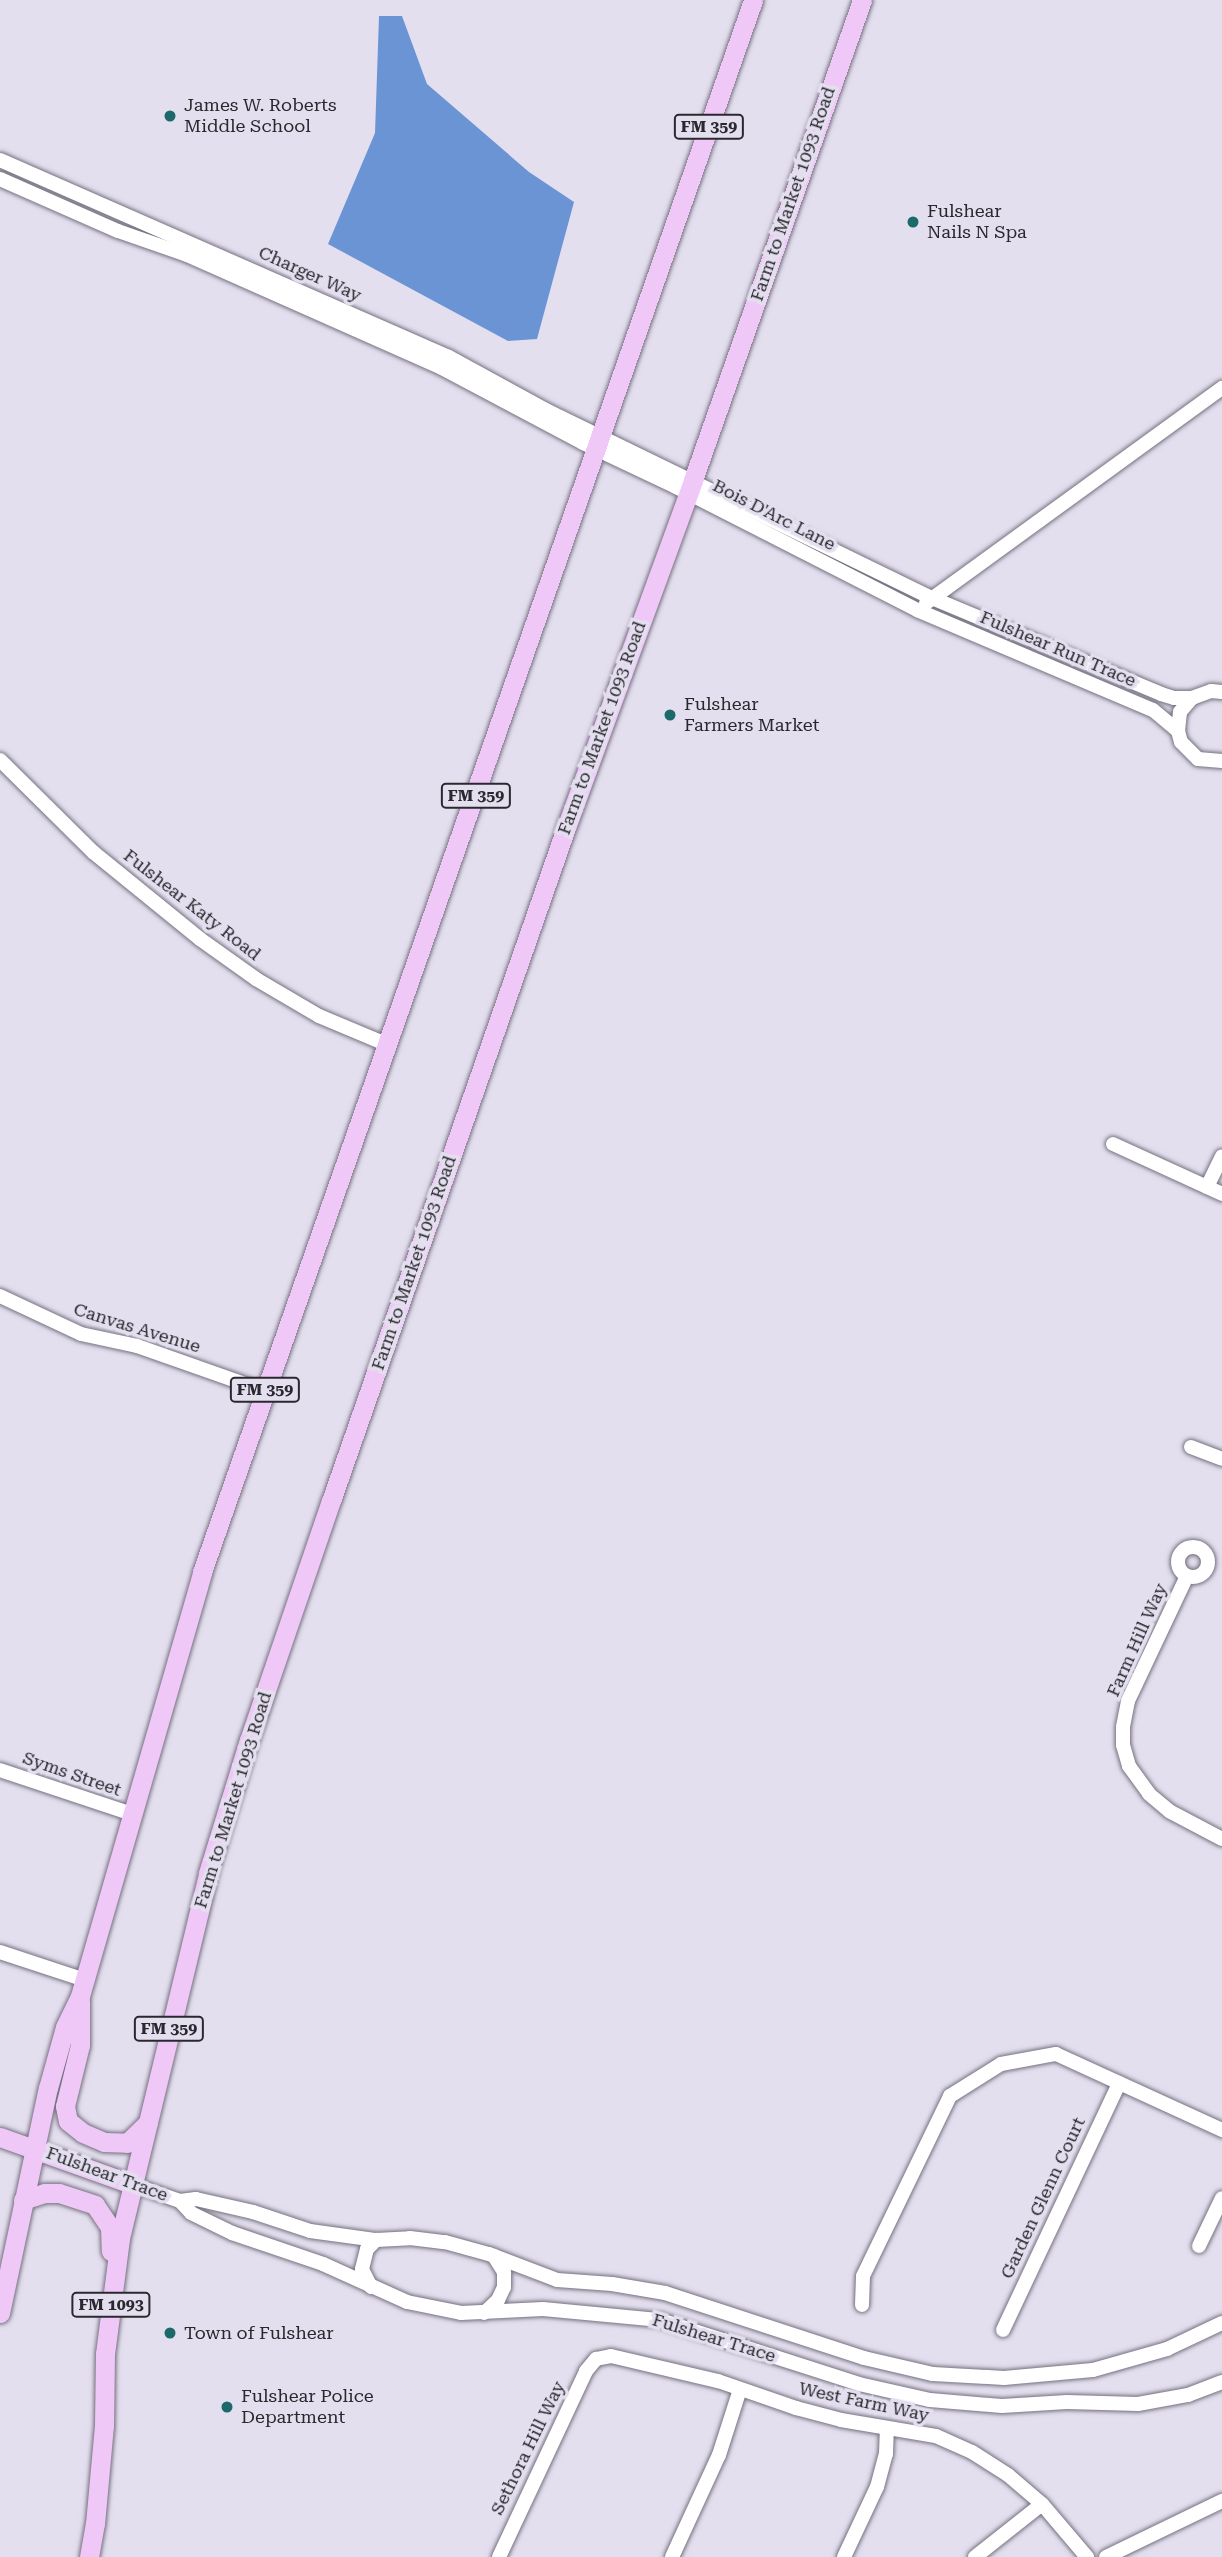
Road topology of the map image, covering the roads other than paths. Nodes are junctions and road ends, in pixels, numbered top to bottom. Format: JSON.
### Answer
{"nodes":[{"id":1,"x":753,"y":0,"type":"edge"},
{"id":2,"x":862,"y":0,"type":"edge"},
{"id":3,"x":0,"y":160,"type":"edge"},
{"id":4,"x":0,"y":178,"type":"edge"},
{"id":5,"x":1222,"y":388,"type":"edge"},
{"id":6,"x":597,"y":441,"type":"junction"},
{"id":7,"x":691,"y":487,"type":"junction"},
{"id":8,"x":932,"y":598,"type":"junction"},
{"id":9,"x":917,"y":610,"type":"junction"},
{"id":10,"x":1222,"y":692,"type":"edge"},
{"id":11,"x":1192,"y":698,"type":"junction"},
{"id":12,"x":1178,"y":731,"type":"junction"},
{"id":13,"x":0,"y":760,"type":"edge"},
{"id":14,"x":1222,"y":761,"type":"edge"},
{"id":15,"x":386,"y":1044,"type":"junction"},
{"id":16,"x":1113,"y":1144,"type":"dead end"},
{"id":17,"x":1222,"y":1156,"type":"edge"},
{"id":18,"x":1207,"y":1187,"type":"junction"},
{"id":19,"x":1222,"y":1194,"type":"edge"},
{"id":20,"x":0,"y":1296,"type":"edge"},
{"id":21,"x":265,"y":1391,"type":"junction"},
{"id":22,"x":1191,"y":1447,"type":"dead end"},
{"id":23,"x":1222,"y":1459,"type":"edge"},
{"id":24,"x":1187,"y":1576,"type":"dead end"},
{"id":25,"x":0,"y":1770,"type":"edge"},
{"id":26,"x":132,"y":1814,"type":"junction"},
{"id":27,"x":1222,"y":1839,"type":"edge"},
{"id":28,"x":0,"y":1952,"type":"edge"},
{"id":29,"x":83,"y":1988,"type":"junction"},
{"id":30,"x":1118,"y":2083,"type":"junction"},
{"id":31,"x":148,"y":2123,"type":"junction"},
{"id":32,"x":1222,"y":2130,"type":"edge"},
{"id":33,"x":0,"y":2137,"type":"edge"},
{"id":34,"x":34,"y":2147,"type":"junction"},
{"id":35,"x":134,"y":2185,"type":"junction"},
{"id":36,"x":1222,"y":2198,"type":"edge"},
{"id":37,"x":23,"y":2200,"type":"junction"},
{"id":38,"x":180,"y":2201,"type":"junction"},
{"id":39,"x":376,"y":2240,"type":"junction"},
{"id":40,"x":1199,"y":2246,"type":"dead end"},
{"id":41,"x":494,"y":2256,"type":"junction"},
{"id":42,"x":113,"y":2284,"type":"junction"},
{"id":43,"x":372,"y":2289,"type":"junction"},
{"id":44,"x":862,"y":2305,"type":"dead end"},
{"id":45,"x":0,"y":2313,"type":"edge"},
{"id":46,"x":484,"y":2313,"type":"junction"},
{"id":47,"x":1222,"y":2323,"type":"edge"},
{"id":48,"x":1003,"y":2330,"type":"dead end"},
{"id":49,"x":596,"y":2360,"type":"joint"},
{"id":50,"x":933,"y":2374,"type":"junction"},
{"id":51,"x":1222,"y":2382,"type":"edge"},
{"id":52,"x":740,"y":2389,"type":"junction"},
{"id":53,"x":930,"y":2400,"type":"junction"},
{"id":54,"x":887,"y":2428,"type":"junction"},
{"id":55,"x":1222,"y":2501,"type":"edge"},
{"id":56,"x":1042,"y":2504,"type":"junction"},
{"id":57,"x":89,"y":2557,"type":"edge"},
{"id":58,"x":499,"y":2557,"type":"edge"},
{"id":59,"x":672,"y":2557,"type":"edge"},
{"id":60,"x":844,"y":2557,"type":"edge"},
{"id":61,"x":975,"y":2557,"type":"edge"},
{"id":62,"x":1087,"y":2557,"type":"edge"},
{"id":63,"x":1106,"y":2557,"type":"edge"}],
"edges":[{"from":1,"to":6,"type":"main road","number":"FM 359"},
{"from":2,"to":7,"type":"main road","name":"Farm to Market 1093 Road","number":"FM 359"},
{"from":3,"to":6,"type":"street","name":"Charger Way"},
{"from":4,"to":6,"type":"street","name":"Charger Way"},
{"from":5,"to":8,"type":"street"},
{"from":6,"to":7,"type":"street","name":"Bois D'Arc Lane"},
{"from":6,"to":15,"type":"main road","number":"FM 359"},
{"from":7,"to":8,"type":"street","name":"Bois D'Arc Lane"},
{"from":7,"to":9,"type":"street","name":"Bois D'Arc Lane"},
{"from":7,"to":31,"type":"main road","name":"Farm to Market 1093 Road","number":"FM 359"},
{"from":8,"to":9,"type":"street"},
{"from":8,"to":11,"type":"street","name":"Fulshear Run Trace"},
{"from":9,"to":12,"type":"street","name":"Fulshear Run Trace"},
{"from":10,"to":11,"type":"street"},
{"from":11,"to":12,"type":"street"},
{"from":12,"to":14,"type":"street","name":"Fulshear Run Trace"},
{"from":13,"to":15,"type":"street","name":"Fulshear Katy Road"},
{"from":15,"to":21,"type":"main road","number":"FM 359"},
{"from":16,"to":18,"type":"street"},
{"from":17,"to":18,"type":"street"},
{"from":18,"to":19,"type":"street"},
{"from":20,"to":21,"type":"street","name":"Canvas Avenue"},
{"from":21,"to":26,"type":"main road","number":"FM 359"},
{"from":22,"to":23,"type":"street"},
{"from":24,"to":27,"type":"street","name":"Farm Hill Way"},
{"from":25,"to":26,"type":"street","name":"Syms Street"},
{"from":26,"to":29,"type":"main road","number":"FM 359"},
{"from":28,"to":29,"type":"street"},
{"from":29,"to":31,"type":"main road"},
{"from":29,"to":34,"type":"main road","number":"FM 359"},
{"from":30,"to":32,"type":"street"},
{"from":30,"to":44,"type":"street"},
{"from":30,"to":48,"type":"street","name":"Garden Glenn Court"},
{"from":31,"to":35,"type":"main road","name":"Farm to Market 1093 Road","number":"FM 359"},
{"from":33,"to":34,"type":"main road","name":"Fulshear Trace"},
{"from":34,"to":35,"type":"main road","name":"Fulshear Trace"},
{"from":34,"to":37,"type":"main road"},
{"from":35,"to":38,"type":"street","name":"Fulshear Trace"},
{"from":35,"to":42,"type":"main road","name":"Farm to Market 1093 Road","number":"FM 1093"},
{"from":36,"to":40,"type":"street"},
{"from":37,"to":42,"type":"main road"},
{"from":37,"to":45,"type":"main road"},
{"from":38,"to":39,"type":"street","name":"Fulshear Trace"},
{"from":38,"to":43,"type":"street","name":"Fulshear Trace"},
{"from":39,"to":41,"type":"street","name":"Fulshear Trace"},
{"from":39,"to":43,"type":"street"},
{"from":41,"to":46,"type":"street"},
{"from":41,"to":50,"type":"street","name":"Fulshear Trace"},
{"from":42,"to":57,"type":"main road","name":"Farm to Market 1093 Road","number":"FM 1093"},
{"from":43,"to":46,"type":"street","name":"Fulshear Trace"},
{"from":46,"to":53,"type":"street","name":"Fulshear Trace"},
{"from":47,"to":50,"type":"street","name":"Fulshear Trace"},
{"from":49,"to":52,"type":"street","name":"West Farm Way"},
{"from":49,"to":58,"type":"street","name":"Sethora Hill Way"},
{"from":50,"to":53,"type":"street"},
{"from":51,"to":53,"type":"street","name":"Fulshear Trace"},
{"from":52,"to":54,"type":"street","name":"West Farm Way"},
{"from":52,"to":59,"type":"street"},
{"from":54,"to":56,"type":"street","name":"West Farm Way"},
{"from":54,"to":60,"type":"street"},
{"from":55,"to":63,"type":"street"},
{"from":56,"to":61,"type":"street"},
{"from":56,"to":62,"type":"street","name":"West Farm Way"}]}
